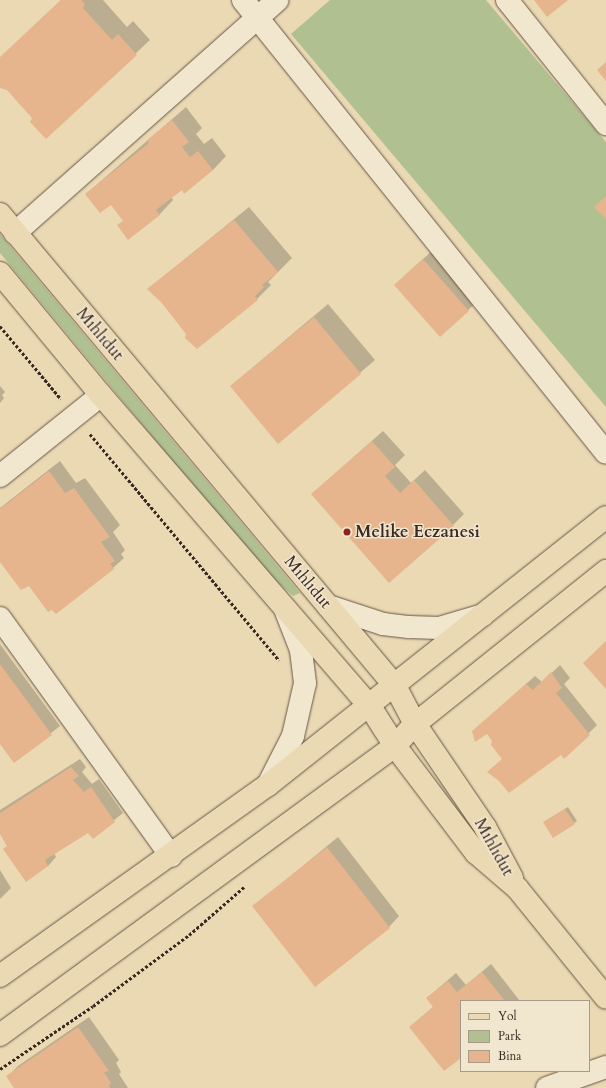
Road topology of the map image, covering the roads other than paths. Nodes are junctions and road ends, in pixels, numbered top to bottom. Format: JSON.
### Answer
{"nodes":[{"id":1,"x":276,"y":0,"type":"edge"},
{"id":2,"x":507,"y":0,"type":"edge"},
{"id":3,"x":249,"y":8,"type":"edge"},
{"id":4,"x":606,"y":124,"type":"edge"},
{"id":5,"x":0,"y":214,"type":"edge"},
{"id":6,"x":15,"y":233,"type":"junction"},
{"id":7,"x":0,"y":273,"type":"edge"},
{"id":8,"x":101,"y":395,"type":"junction"},
{"id":9,"x":606,"y":453,"type":"edge"},
{"id":10,"x":0,"y":476,"type":"edge"},
{"id":11,"x":606,"y":517,"type":"edge"},
{"id":12,"x":606,"y":571,"type":"edge"},
{"id":13,"x":283,"y":604,"type":"junction"},
{"id":14,"x":328,"y":606,"type":"junction"},
{"id":15,"x":484,"y":615,"type":"junction"},
{"id":16,"x":0,"y":618,"type":"edge"},
{"id":17,"x":395,"y":686,"type":"junction"},
{"id":18,"x":369,"y":705,"type":"junction"},
{"id":19,"x":415,"y":724,"type":"junction"},
{"id":20,"x":394,"y":746,"type":"junction"},
{"id":21,"x":268,"y":785,"type":"junction"},
{"id":22,"x":171,"y":856,"type":"junction"},
{"id":23,"x":517,"y":888,"type":"junction"},
{"id":24,"x":0,"y":976,"type":"edge"},
{"id":25,"x":606,"y":998,"type":"edge"},
{"id":26,"x":0,"y":1035,"type":"edge"},
{"id":27,"x":606,"y":1067,"type":"edge"},
{"id":28,"x":547,"y":1088,"type":"edge"}],
"edges":[{"from":1,"to":3,"type":"street"},
{"from":2,"to":4,"type":"street"},
{"from":3,"to":6,"type":"street"},
{"from":3,"to":9,"type":"street"},
{"from":5,"to":6,"type":"main road","name":"Mıhlıdut"},
{"from":6,"to":14,"type":"main road","name":"Mıhlıdut"},
{"from":7,"to":8,"type":"main road","name":"Mıhlıdut"},
{"from":8,"to":10,"type":"street"},
{"from":8,"to":13,"type":"main road","name":"Mıhlıdut"},
{"from":11,"to":15,"type":"main road"},
{"from":12,"to":19,"type":"main road"},
{"from":13,"to":18,"type":"main road","name":"Mıhlıdut"},
{"from":13,"to":21,"type":"street"},
{"from":14,"to":15,"type":"street"},
{"from":14,"to":17,"type":"main road","name":"Mıhlıdut"},
{"from":15,"to":17,"type":"main road"},
{"from":16,"to":22,"type":"street"},
{"from":17,"to":18,"type":"main road"},
{"from":17,"to":19,"type":"main road","name":"Mıhlıdut"},
{"from":18,"to":20,"type":"main road","name":"Mıhlıdut"},
{"from":18,"to":21,"type":"main road"},
{"from":19,"to":20,"type":"main road"},
{"from":19,"to":23,"type":"main road","name":"Mıhlıdut"},
{"from":20,"to":23,"type":"main road","name":"Mıhlıdut"},
{"from":20,"to":26,"type":"main road"},
{"from":21,"to":22,"type":"main road"},
{"from":22,"to":24,"type":"main road"},
{"from":23,"to":25,"type":"main road"},
{"from":27,"to":28,"type":"street"}]}
